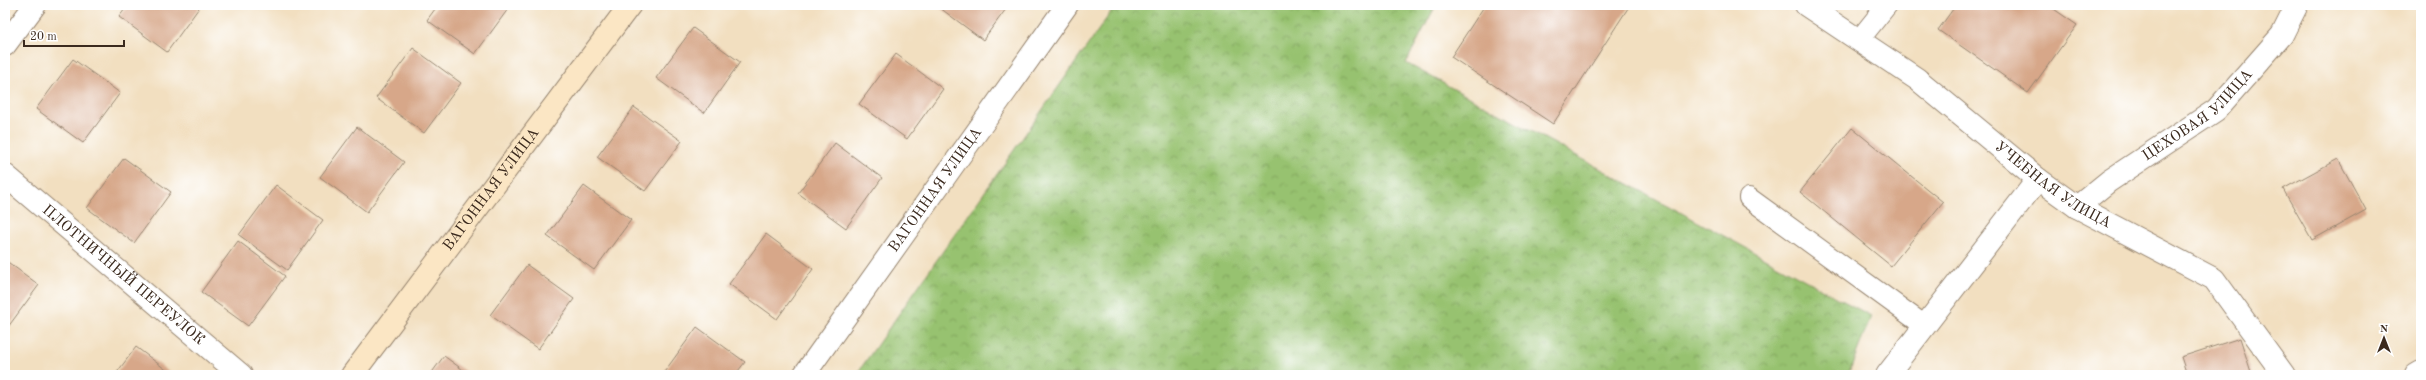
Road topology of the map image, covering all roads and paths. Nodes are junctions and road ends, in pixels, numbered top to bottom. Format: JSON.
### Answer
{"nodes":[{"id":1,"x":35,"y":5,"type":"edge"},
{"id":2,"x":630,"y":5,"type":"edge"},
{"id":3,"x":1067,"y":5,"type":"edge"},
{"id":4,"x":1806,"y":5,"type":"edge"},
{"id":5,"x":1887,"y":5,"type":"edge"},
{"id":6,"x":2297,"y":5,"type":"edge"},
{"id":7,"x":1859,"y":40,"type":"junction"},
{"id":8,"x":5,"y":45,"type":"edge"},
{"id":9,"x":5,"y":175,"type":"edge"},
{"id":10,"x":2038,"y":179,"type":"junction"},
{"id":11,"x":1749,"y":198,"type":"dead end"},
{"id":12,"x":2077,"y":207,"type":"junction"},
{"id":13,"x":1925,"y":326,"type":"junction"},
{"id":14,"x":2421,"y":372,"type":"edge"},
{"id":15,"x":241,"y":375,"type":"edge"},
{"id":16,"x":352,"y":375,"type":"edge"},
{"id":17,"x":804,"y":375,"type":"edge"},
{"id":18,"x":1887,"y":375,"type":"edge"},
{"id":19,"x":2284,"y":375,"type":"edge"},
{"id":20,"x":2416,"y":375,"type":"edge"}],
"edges":[{"from":1,"to":8,"type":"street"},
{"from":2,"to":16,"type":"street","name":"ВАГОННАЯ УЛИЦА"},
{"from":3,"to":17,"type":"street","name":"ВАГОННАЯ УЛИЦА"},
{"from":4,"to":7,"type":"street","name":"УЧЕБНАЯ УЛИЦА"},
{"from":5,"to":7,"type":"lane"},
{"from":6,"to":12,"type":"street","name":"ЦЕХОВАЯ УЛИЦА"},
{"from":7,"to":10,"type":"street","name":"УЧЕБНАЯ УЛИЦА"},
{"from":9,"to":15,"type":"street","name":"ПЛОТНИЧНЫЙ ПЕРЕУЛОК"},
{"from":10,"to":12,"type":"street","name":"УЧЕБНАЯ УЛИЦА"},
{"from":10,"to":13,"type":"street"},
{"from":11,"to":13,"type":"lane"},
{"from":12,"to":19,"type":"street","name":"УЧЕБНАЯ УЛИЦА"},
{"from":13,"to":18,"type":"street"},
{"from":14,"to":20,"type":"street"}]}
